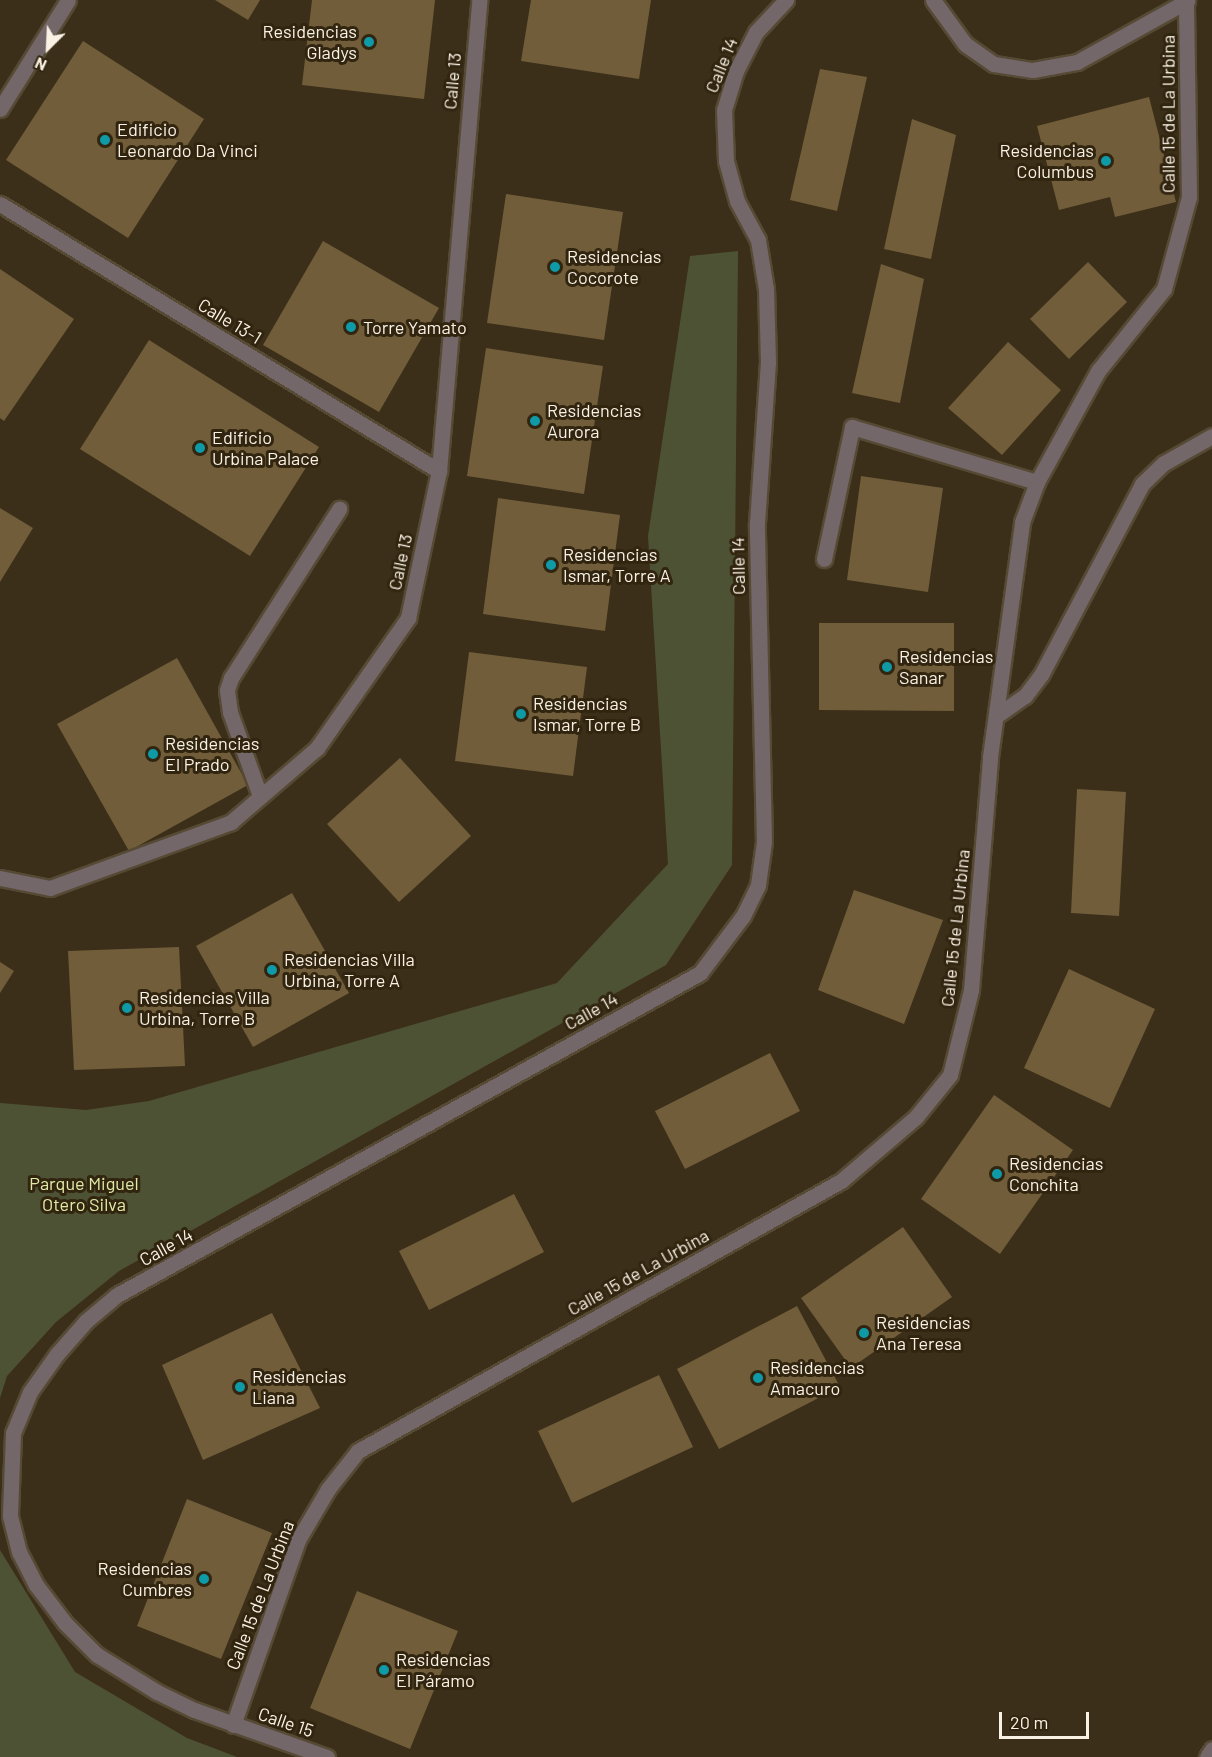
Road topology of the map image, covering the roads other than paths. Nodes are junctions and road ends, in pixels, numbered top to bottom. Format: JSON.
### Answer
{"nodes":[{"id":1,"x":68,"y":0,"type":"edge"},
{"id":2,"x":479,"y":0,"type":"edge"},
{"id":3,"x":786,"y":0,"type":"edge"},
{"id":4,"x":933,"y":0,"type":"edge"},
{"id":5,"x":1186,"y":1,"type":"edge"},
{"id":6,"x":0,"y":109,"type":"edge"},
{"id":7,"x":0,"y":204,"type":"edge"},
{"id":8,"x":1212,"y":436,"type":"edge"},
{"id":9,"x":439,"y":471,"type":"junction"},
{"id":10,"x":1037,"y":482,"type":"junction"},
{"id":11,"x":339,"y":509,"type":"dead end"},
{"id":12,"x":825,"y":559,"type":"dead end"},
{"id":13,"x":996,"y":716,"type":"junction"},
{"id":14,"x":260,"y":796,"type":"junction"},
{"id":15,"x":0,"y":878,"type":"edge"},
{"id":16,"x":233,"y":1725,"type":"junction"},
{"id":17,"x":1212,"y":1749,"type":"edge"},
{"id":18,"x":327,"y":1757,"type":"edge"},
{"id":19,"x":1207,"y":1757,"type":"edge"}],
"edges":[{"from":1,"to":6,"type":"street"},
{"from":2,"to":9,"type":"street","name":"Calle 13"},
{"from":3,"to":16,"type":"street","name":"Calle 14"},
{"from":4,"to":5,"type":"street"},
{"from":5,"to":10,"type":"street","name":"Calle 15 de La Urbina"},
{"from":7,"to":9,"type":"street","name":"Calle 13-1"},
{"from":8,"to":13,"type":"street"},
{"from":9,"to":14,"type":"street","name":"Calle 13"},
{"from":10,"to":12,"type":"street"},
{"from":10,"to":13,"type":"street","name":"Calle 15 de La Urbina"},
{"from":11,"to":14,"type":"street"},
{"from":13,"to":16,"type":"street","name":"Calle 15 de La Urbina"},
{"from":14,"to":15,"type":"street","name":"Calle 13"},
{"from":16,"to":18,"type":"street","name":"Calle 15"},
{"from":17,"to":19,"type":"street"}]}
